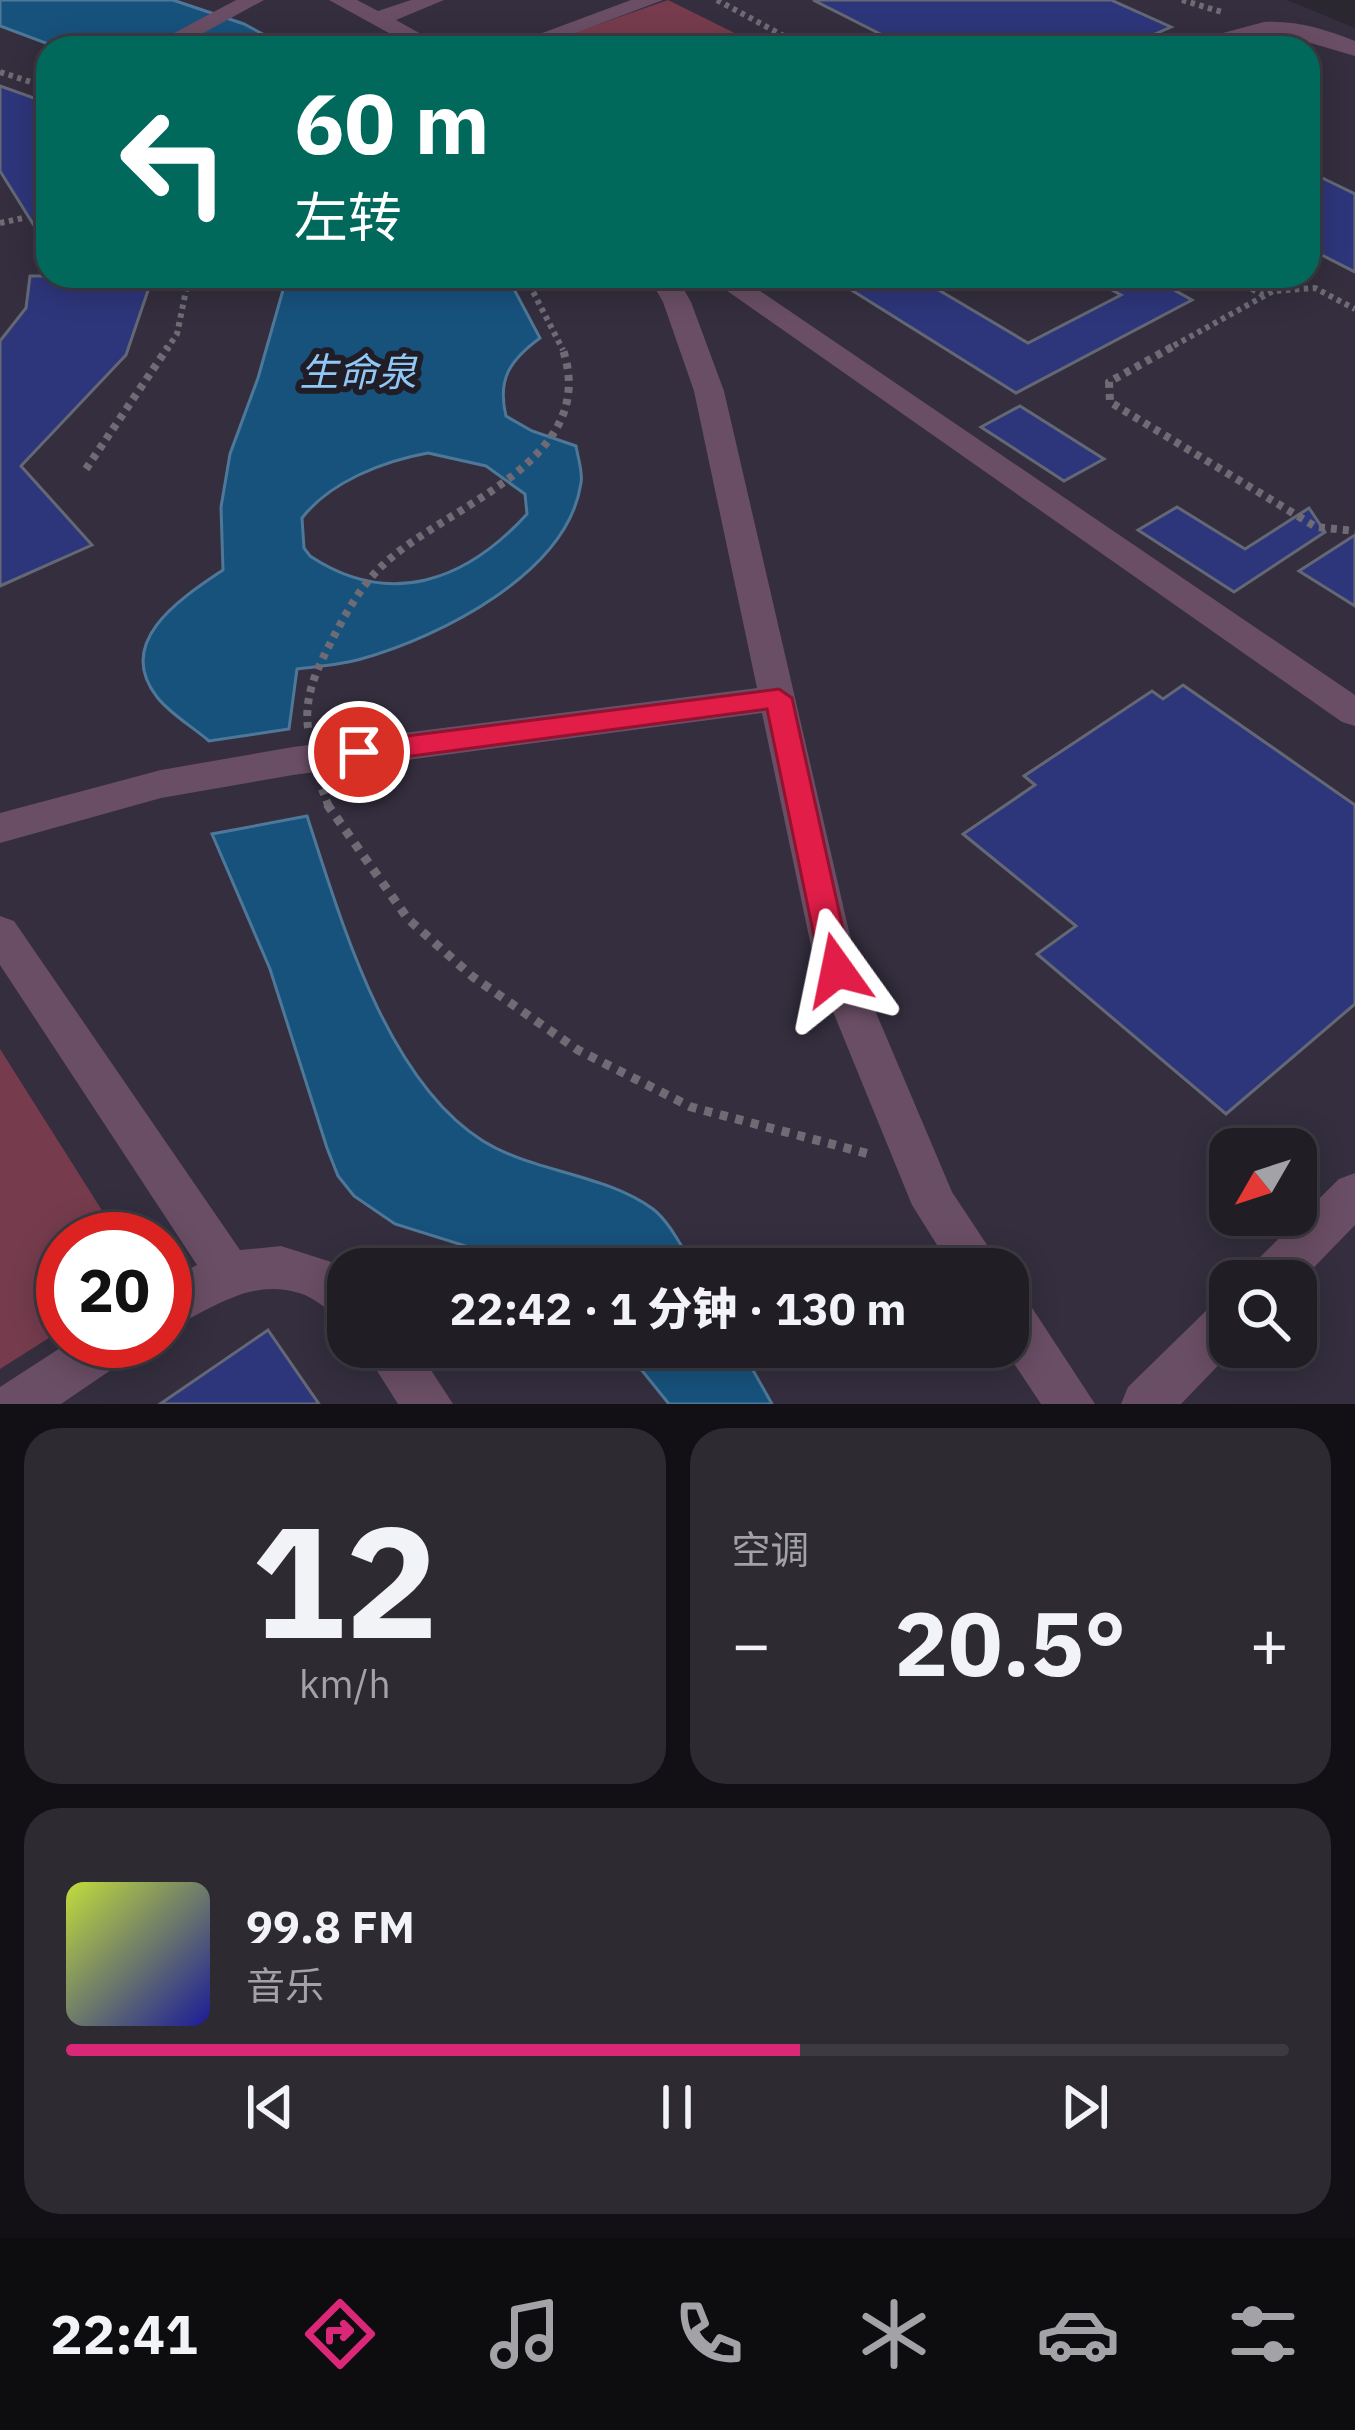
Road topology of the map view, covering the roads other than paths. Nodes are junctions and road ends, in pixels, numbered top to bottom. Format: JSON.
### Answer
{"nodes":[{"id":1,"x":253,"y":0,"type":"edge"},
{"id":2,"x":340,"y":0,"type":"edge"},
{"id":3,"x":434,"y":0,"type":"edge"},
{"id":4,"x":652,"y":0,"type":"edge"},
{"id":5,"x":381,"y":17,"type":"junction"},
{"id":6,"x":182,"y":36,"type":"edge"},
{"id":7,"x":413,"y":36,"type":"edge"},
{"id":8,"x":548,"y":36,"type":"edge"},
{"id":9,"x":1231,"y":36,"type":"edge"},
{"id":10,"x":1355,"y":49,"type":"edge"},
{"id":11,"x":677,"y":288,"type":"edge"},
{"id":12,"x":737,"y":288,"type":"edge"},
{"id":13,"x":779,"y":698,"type":"junction"},
{"id":14,"x":1355,"y":713,"type":"edge"},
{"id":15,"x":0,"y":828,"type":"edge"},
{"id":16,"x":0,"y":932,"type":"edge"},
{"id":17,"x":1355,"y":1194,"type":"edge"},
{"id":18,"x":965,"y":1248,"type":"edge"},
{"id":19,"x":1290,"y":1260,"type":"edge"},
{"id":20,"x":228,"y":1272,"type":"junction"},
{"id":21,"x":327,"y":1283,"type":"edge"},
{"id":22,"x":192,"y":1291,"type":"edge"},
{"id":23,"x":1209,"y":1341,"type":"edge"},
{"id":24,"x":1029,"y":1343,"type":"edge"},
{"id":25,"x":72,"y":1368,"type":"edge"},
{"id":26,"x":401,"y":1368,"type":"edge"},
{"id":27,"x":18,"y":1404,"type":"edge"},
{"id":28,"x":428,"y":1404,"type":"edge"},
{"id":29,"x":1070,"y":1404,"type":"edge"},
{"id":30,"x":1146,"y":1404,"type":"edge"}],
"edges":[{"from":1,"to":6,"type":"street"},
{"from":2,"to":5,"type":"street"},
{"from":3,"to":5,"type":"street"},
{"from":4,"to":8,"type":"street"},
{"from":5,"to":7,"type":"street"},
{"from":9,"to":10,"type":"street"},
{"from":11,"to":13,"type":"street"},
{"from":12,"to":14,"type":"street"},
{"from":13,"to":15,"type":"street"},
{"from":13,"to":18,"type":"street"},
{"from":16,"to":20,"type":"street"},
{"from":17,"to":19,"type":"street"},
{"from":20,"to":21,"type":"street"},
{"from":20,"to":22,"type":"street"},
{"from":23,"to":30,"type":"street"},
{"from":24,"to":29,"type":"street"},
{"from":25,"to":27,"type":"street"},
{"from":26,"to":28,"type":"street"}]}
